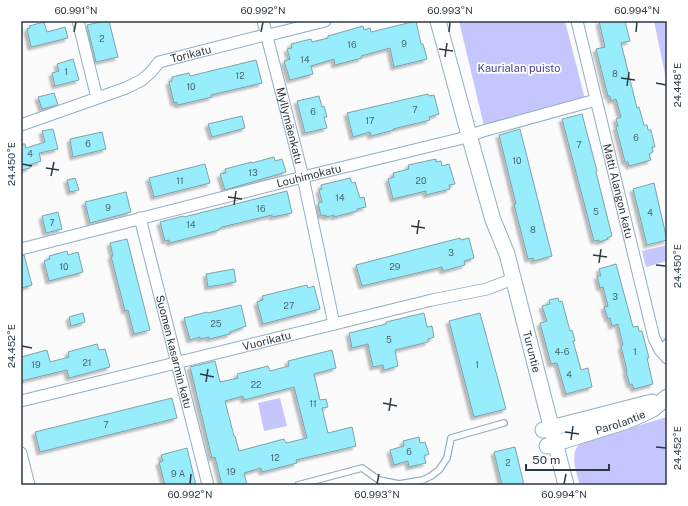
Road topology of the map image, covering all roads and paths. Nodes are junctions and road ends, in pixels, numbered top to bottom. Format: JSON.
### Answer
{"nodes":[{"id":1,"x":78,"y":21,"type":"edge"},
{"id":2,"x":262,"y":21,"type":"edge"},
{"id":3,"x":325,"y":21,"type":"edge"},
{"id":4,"x":438,"y":21,"type":"edge"},
{"id":5,"x":576,"y":21,"type":"edge"},
{"id":6,"x":266,"y":35,"type":"junction"},
{"id":7,"x":98,"y":98,"type":"junction"},
{"id":8,"x":596,"y":100,"type":"junction"},
{"id":9,"x":21,"y":125,"type":"edge"},
{"id":10,"x":469,"y":135,"type":"junction"},
{"id":11,"x":303,"y":177,"type":"junction"},
{"id":12,"x":140,"y":218,"type":"junction"},
{"id":13,"x":21,"y":249,"type":"edge"},
{"id":14,"x":508,"y":281,"type":"junction"},
{"id":15,"x":334,"y":324,"type":"junction"},
{"id":16,"x":665,"y":350,"type":"edge"},
{"id":17,"x":177,"y":363,"type":"junction"},
{"id":18,"x":667,"y":398,"type":"edge"},
{"id":19,"x":21,"y":401,"type":"edge"},
{"id":20,"x":504,"y":424,"type":"dead end"},
{"id":21,"x":547,"y":429,"type":"junction"},
{"id":22,"x":551,"y":445,"type":"junction"},
{"id":23,"x":21,"y":453,"type":"edge"},
{"id":24,"x":29,"y":485,"type":"edge"},
{"id":25,"x":208,"y":485,"type":"edge"},
{"id":26,"x":298,"y":485,"type":"edge"},
{"id":27,"x":558,"y":485,"type":"edge"},
{"id":28,"x":566,"y":485,"type":"edge"}],
"edges":[{"from":1,"to":7,"type":"street"},
{"from":2,"to":6,"type":"street","name":"Myllymäenkatu"},
{"from":3,"to":6,"type":"street","name":"Torikatu"},
{"from":4,"to":10,"type":"main road","name":"Turuntie"},
{"from":5,"to":8,"type":"street","name":"Matti Alangon katu"},
{"from":6,"to":7,"type":"street","name":"Torikatu"},
{"from":6,"to":11,"type":"street","name":"Myllymäenkatu"},
{"from":7,"to":9,"type":"street","name":"Torikatu"},
{"from":8,"to":10,"type":"street","name":"Louhimokatu"},
{"from":8,"to":16,"type":"street","name":"Matti Alangon katu"},
{"from":10,"to":11,"type":"street","name":"Louhimokatu"},
{"from":10,"to":14,"type":"main road","name":"Turuntie"},
{"from":11,"to":12,"type":"street","name":"Louhimokatu"},
{"from":11,"to":15,"type":"street","name":"Myllymäenkatu"},
{"from":12,"to":13,"type":"street","name":"Louhimokatu"},
{"from":12,"to":17,"type":"street","name":"Suomen kasarmin katu"},
{"from":14,"to":15,"type":"street","name":"Vuorikatu"},
{"from":14,"to":21,"type":"main road","name":"Turuntie"},
{"from":15,"to":17,"type":"street","name":"Vuorikatu"},
{"from":17,"to":19,"type":"street","name":"Vuorikatu"},
{"from":17,"to":25,"type":"street","name":"Suomen kasarmin katu"},
{"from":18,"to":21,"type":"main road","name":"Parolantie"},
{"from":18,"to":22,"type":"main road","name":"Parolantie"},
{"from":20,"to":26,"type":"lane"},
{"from":21,"to":22,"type":"main road","name":"Turuntie"},
{"from":22,"to":27,"type":"main road","name":"Turuntie"},
{"from":22,"to":28,"type":"main road","name":"Turuntie"},
{"from":23,"to":24,"type":"street"}]}
